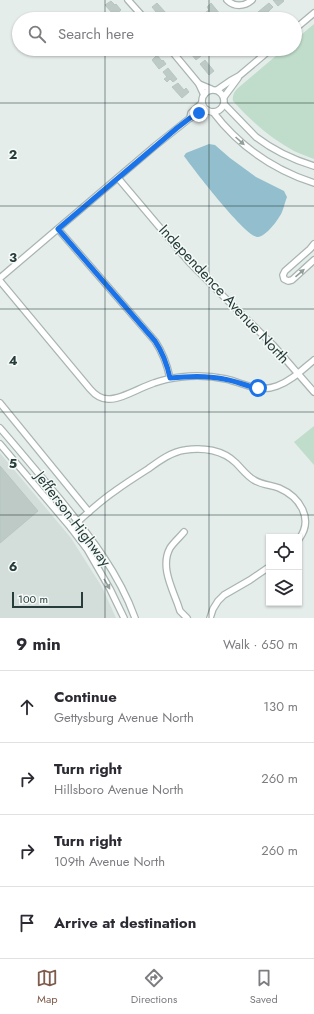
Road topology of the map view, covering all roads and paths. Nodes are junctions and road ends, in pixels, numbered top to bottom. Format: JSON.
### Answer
{"nodes":[{"id":1,"x":128,"y":0,"type":"edge"},
{"id":2,"x":227,"y":0,"type":"edge"},
{"id":3,"x":252,"y":0,"type":"edge"},
{"id":4,"x":138,"y":12,"type":"edge"},
{"id":5,"x":314,"y":13,"type":"edge"},
{"id":6,"x":302,"y":23,"type":"edge"},
{"id":7,"x":176,"y":56,"type":"edge"},
{"id":8,"x":263,"y":56,"type":"edge"},
{"id":9,"x":239,"y":76,"type":"junction"},
{"id":10,"x":199,"y":84,"type":"junction"},
{"id":11,"x":214,"y":90,"type":"junction"},
{"id":12,"x":204,"y":95,"type":"junction"},
{"id":13,"x":224,"y":97,"type":"junction"},
{"id":14,"x":202,"y":103,"type":"junction"},
{"id":15,"x":224,"y":104,"type":"junction"},
{"id":16,"x":207,"y":110,"type":"junction"},
{"id":17,"x":213,"y":112,"type":"junction"},
{"id":18,"x":190,"y":118,"type":"junction"},
{"id":19,"x":314,"y":166,"type":"edge"},
{"id":20,"x":118,"y":178,"type":"junction"},
{"id":21,"x":314,"y":183,"type":"edge"},
{"id":22,"x":58,"y":229,"type":"junction"},
{"id":23,"x":314,"y":244,"type":"edge"},
{"id":24,"x":314,"y":260,"type":"edge"},
{"id":25,"x":0,"y":280,"type":"edge"},
{"id":26,"x":314,"y":360,"type":"edge"},
{"id":27,"x":298,"y":374,"type":"junction"},
{"id":28,"x":170,"y":378,"type":"junction"},
{"id":29,"x":314,"y":392,"type":"edge"},
{"id":30,"x":0,"y":403,"type":"edge"},
{"id":31,"x":0,"y":428,"type":"edge"},
{"id":32,"x":0,"y":444,"type":"edge"},
{"id":33,"x":89,"y":512,"type":"junction"},
{"id":34,"x":78,"y":521,"type":"junction"},
{"id":35,"x":71,"y":528,"type":"junction"},
{"id":36,"x":184,"y":532,"type":"dead end"},
{"id":37,"x":302,"y":535,"type":"edge"},
{"id":38,"x":266,"y":569,"type":"edge"},
{"id":39,"x":124,"y":618,"type":"edge"},
{"id":40,"x":135,"y":618,"type":"edge"},
{"id":41,"x":187,"y":618,"type":"edge"},
{"id":42,"x":210,"y":618,"type":"edge"}],
"edges":[{"from":1,"to":4,"type":"street"},
{"from":2,"to":3,"type":"street"},
{"from":5,"to":6,"type":"street"},
{"from":7,"to":10,"type":"street"},
{"from":8,"to":9,"type":"street"},
{"from":9,"to":11,"type":"street"},
{"from":9,"to":13,"type":"street"},
{"from":10,"to":11,"type":"street"},
{"from":10,"to":12,"type":"street"},
{"from":11,"to":12,"type":"street"},
{"from":11,"to":13,"type":"street"},
{"from":12,"to":14,"type":"street"},
{"from":13,"to":15,"type":"street"},
{"from":14,"to":16,"type":"street"},
{"from":14,"to":18,"type":"street"},
{"from":15,"to":17,"type":"street"},
{"from":15,"to":19,"type":"street"},
{"from":16,"to":17,"type":"street"},
{"from":16,"to":18,"type":"street"},
{"from":17,"to":21,"type":"street","one_way":true},
{"from":18,"to":20,"type":"street"},
{"from":20,"to":22,"type":"street"},
{"from":20,"to":27,"type":"street","name":"Independence Avenue North"},
{"from":22,"to":25,"type":"street"},
{"from":22,"to":28,"type":"street"},
{"from":23,"to":24,"type":"street","one_way":true},
{"from":25,"to":28,"type":"street"},
{"from":26,"to":27,"type":"street"},
{"from":27,"to":28,"type":"street"},
{"from":27,"to":29,"type":"street","name":"Independence Avenue North"},
{"from":30,"to":33,"type":"street"},
{"from":31,"to":34,"type":"street","name":"Jefferson Highway"},
{"from":32,"to":35,"type":"street","name":"Jefferson Highway"},
{"from":33,"to":34,"type":"street"},
{"from":33,"to":37,"type":"street"},
{"from":34,"to":35,"type":"street"},
{"from":34,"to":40,"type":"street","name":"Jefferson Highway"},
{"from":35,"to":39,"type":"street","name":"Jefferson Highway","one_way":true},
{"from":36,"to":41,"type":"street"},
{"from":38,"to":42,"type":"street"}]}
